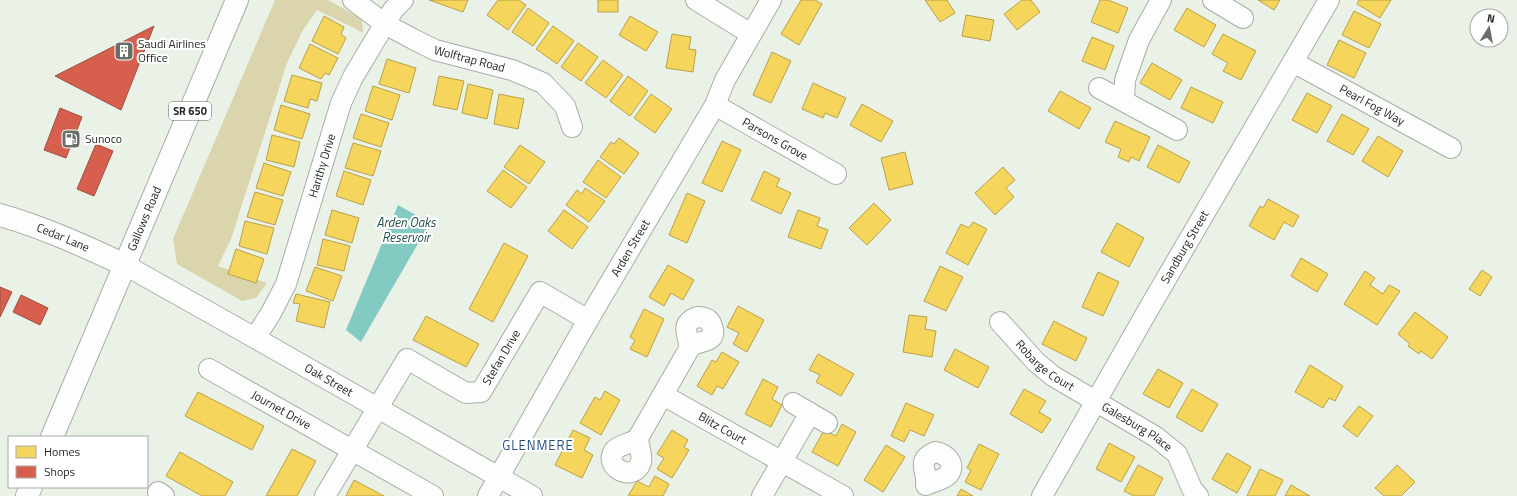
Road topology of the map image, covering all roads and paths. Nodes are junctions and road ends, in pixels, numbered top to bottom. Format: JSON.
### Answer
{"nodes":[{"id":1,"x":238,"y":0,"type":"edge"},
{"id":2,"x":353,"y":0,"type":"edge"},
{"id":3,"x":403,"y":0,"type":"edge"},
{"id":4,"x":696,"y":0,"type":"edge"},
{"id":5,"x":771,"y":0,"type":"edge"},
{"id":6,"x":1159,"y":0,"type":"edge"},
{"id":7,"x":1213,"y":0,"type":"edge"},
{"id":8,"x":1329,"y":0,"type":"edge"},
{"id":9,"x":1244,"y":18,"type":"dead end"},
{"id":10,"x":385,"y":24,"type":"junction"},
{"id":11,"x":751,"y":34,"type":"junction"},
{"id":12,"x":1293,"y":62,"type":"junction"},
{"id":13,"x":1099,"y":88,"type":"dead end"},
{"id":14,"x":1124,"y":100,"type":"junction"},
{"id":15,"x":715,"y":105,"type":"junction"},
{"id":16,"x":572,"y":127,"type":"dead end"},
{"id":17,"x":1177,"y":130,"type":"dead end"},
{"id":18,"x":1451,"y":148,"type":"dead end"},
{"id":19,"x":836,"y":174,"type":"dead end"},
{"id":20,"x":0,"y":215,"type":"edge"},
{"id":21,"x":125,"y":265,"type":"junction"},
{"id":22,"x":588,"y":320,"type":"junction"},
{"id":23,"x":1000,"y":322,"type":"dead end"},
{"id":24,"x":255,"y":338,"type":"junction"},
{"id":25,"x":689,"y":349,"type":"dead end"},
{"id":26,"x":209,"y":369,"type":"dead end"},
{"id":27,"x":663,"y":395,"type":"junction"},
{"id":28,"x":1095,"y":402,"type":"junction"},
{"id":29,"x":793,"y":403,"type":"dead end"},
{"id":30,"x":378,"y":407,"type":"junction"},
{"id":31,"x":810,"y":413,"type":"junction"},
{"id":32,"x":827,"y":423,"type":"dead end"},
{"id":33,"x":52,"y":436,"type":"edge"},
{"id":34,"x":638,"y":438,"type":"dead end"},
{"id":35,"x":353,"y":450,"type":"junction"},
{"id":36,"x":782,"y":461,"type":"junction"},
{"id":37,"x":499,"y":477,"type":"junction"},
{"id":38,"x":325,"y":496,"type":"edge"},
{"id":39,"x":433,"y":496,"type":"edge"},
{"id":40,"x":488,"y":496,"type":"edge"},
{"id":41,"x":532,"y":496,"type":"edge"},
{"id":42,"x":762,"y":496,"type":"edge"},
{"id":43,"x":843,"y":496,"type":"edge"},
{"id":44,"x":1042,"y":496,"type":"edge"},
{"id":45,"x":1198,"y":496,"type":"edge"}],
"edges":[{"from":1,"to":21,"type":"main road","name":"Gallows Road","number":"SR 650"},
{"from":2,"to":10,"type":"street","name":"Wolftrap Road"},
{"from":3,"to":10,"type":"street","name":"Harithy Drive"},
{"from":4,"to":11,"type":"street"},
{"from":5,"to":11,"type":"street","name":"Arden Street"},
{"from":6,"to":14,"type":"street"},
{"from":7,"to":9,"type":"street"},
{"from":8,"to":12,"type":"street","name":"Sandburg Street"},
{"from":10,"to":16,"type":"street","name":"Wolftrap Road"},
{"from":10,"to":24,"type":"street","name":"Harithy Drive"},
{"from":11,"to":15,"type":"street","name":"Arden Street"},
{"from":12,"to":18,"type":"street","name":"Pearl Fog Way"},
{"from":12,"to":28,"type":"street","name":"Sandburg Street"},
{"from":13,"to":14,"type":"street"},
{"from":14,"to":17,"type":"street"},
{"from":15,"to":19,"type":"street","name":"Parsons Grove"},
{"from":15,"to":22,"type":"street","name":"Arden Street"},
{"from":20,"to":21,"type":"main road","name":"Cedar Lane"},
{"from":21,"to":24,"type":"street","name":"Oak Street"},
{"from":21,"to":33,"type":"main road","name":"Gallows Road","number":"SR 650"},
{"from":22,"to":30,"type":"street","name":"Stefan Drive"},
{"from":22,"to":37,"type":"street","name":"Arden Street"},
{"from":23,"to":28,"type":"street","name":"Robarge Court"},
{"from":24,"to":30,"type":"street","name":"Oak Street"},
{"from":25,"to":27,"type":"street"},
{"from":26,"to":35,"type":"street","name":"Journet Drive"},
{"from":27,"to":34,"type":"street"},
{"from":27,"to":36,"type":"street","name":"Blitz Court"},
{"from":28,"to":44,"type":"street","name":"Sandburg Street"},
{"from":28,"to":45,"type":"street","name":"Galesburg Place"},
{"from":29,"to":31,"type":"street"},
{"from":30,"to":35,"type":"street"},
{"from":30,"to":37,"type":"street","name":"Oak Street"},
{"from":31,"to":32,"type":"street"},
{"from":31,"to":36,"type":"street"},
{"from":35,"to":38,"type":"street"},
{"from":35,"to":39,"type":"street","name":"Journet Drive"},
{"from":36,"to":42,"type":"street"},
{"from":36,"to":43,"type":"street","name":"Blitz Court"},
{"from":37,"to":40,"type":"street","name":"Arden Street"},
{"from":37,"to":41,"type":"street","name":"Oak Street"}]}
